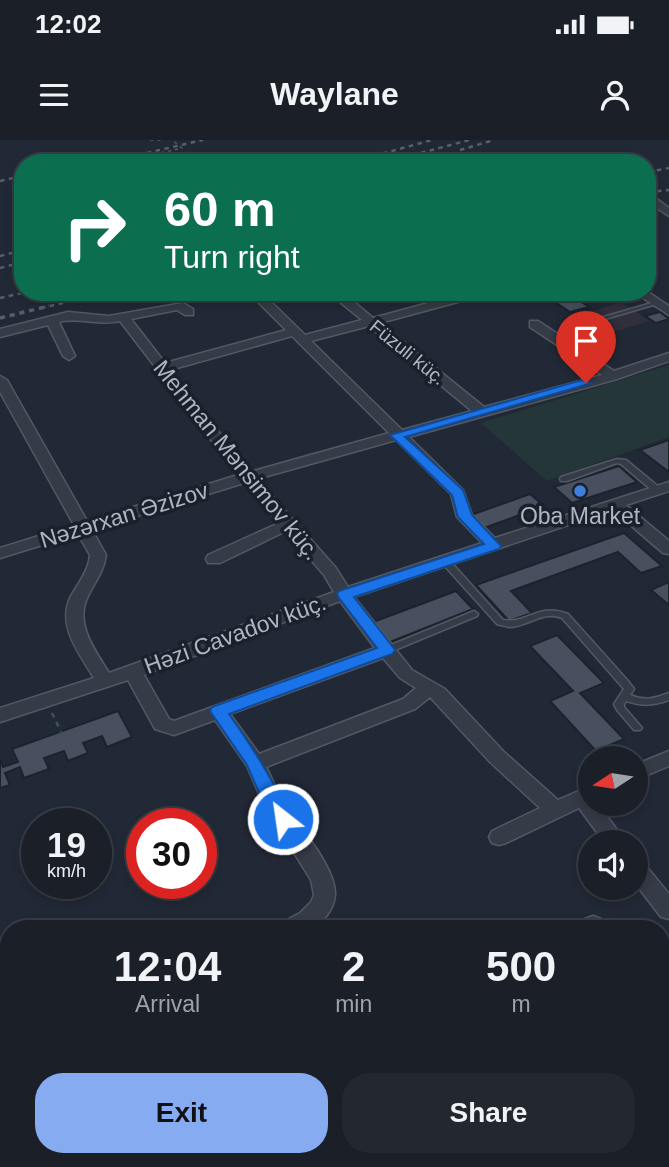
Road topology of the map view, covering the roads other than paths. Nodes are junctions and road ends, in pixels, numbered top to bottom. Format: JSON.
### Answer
{"nodes":[{"id":1,"x":263,"y":301,"type":"edge"},
{"id":2,"x":345,"y":301,"type":"edge"},
{"id":3,"x":451,"y":301,"type":"edge"},
{"id":4,"x":654,"y":301,"type":"edge"},
{"id":5,"x":657,"y":303,"type":"junction"},
{"id":6,"x":669,"y":311,"type":"edge"},
{"id":7,"x":189,"y":313,"type":"dead end"},
{"id":8,"x":124,"y":318,"type":"junction"},
{"id":9,"x":603,"y":318,"type":"dead end"},
{"id":10,"x":52,"y":320,"type":"junction"},
{"id":11,"x":371,"y":323,"type":"junction"},
{"id":12,"x":534,"y":324,"type":"dead end"},
{"id":13,"x":0,"y":333,"type":"edge"},
{"id":14,"x":298,"y":336,"type":"junction"},
{"id":15,"x":69,"y":356,"type":"dead end"},
{"id":16,"x":669,"y":357,"type":"edge"},
{"id":17,"x":161,"y":368,"type":"junction"},
{"id":18,"x":612,"y":376,"type":"junction"},
{"id":19,"x":0,"y":380,"type":"edge"},
{"id":20,"x":8,"y":408,"type":"edge"},
{"id":21,"x":482,"y":412,"type":"junction"},
{"id":22,"x":397,"y":435,"type":"junction"},
{"id":23,"x":247,"y":477,"type":"junction"},
{"id":24,"x":564,"y":479,"type":"dead end"},
{"id":25,"x":663,"y":488,"type":"edge"},
{"id":26,"x":617,"y":505,"type":"junction"},
{"id":27,"x":287,"y":525,"type":"junction"},
{"id":28,"x":83,"y":528,"type":"junction"},
{"id":29,"x":494,"y":546,"type":"junction"},
{"id":30,"x":669,"y":549,"type":"edge"},
{"id":31,"x":0,"y":554,"type":"edge"},
{"id":32,"x":214,"y":559,"type":"dead end"},
{"id":33,"x":446,"y":562,"type":"junction"},
{"id":34,"x":344,"y":594,"type":"junction"},
{"id":35,"x":474,"y":614,"type":"dead end"},
{"id":36,"x":387,"y":650,"type":"junction"},
{"id":37,"x":133,"y":672,"type":"junction"},
{"id":38,"x":105,"y":681,"type":"junction"},
{"id":39,"x":429,"y":687,"type":"junction"},
{"id":40,"x":669,"y":696,"type":"edge"},
{"id":41,"x":625,"y":697,"type":"junction"},
{"id":42,"x":218,"y":711,"type":"junction"},
{"id":43,"x":0,"y":715,"type":"edge"},
{"id":44,"x":637,"y":728,"type":"dead end"},
{"id":45,"x":669,"y":758,"type":"edge"},
{"id":46,"x":255,"y":763,"type":"junction"},
{"id":47,"x":648,"y":768,"type":"edge"},
{"id":48,"x":578,"y":800,"type":"edge"},
{"id":49,"x":555,"y":810,"type":"junction"},
{"id":50,"x":499,"y":837,"type":"dead end"},
{"id":51,"x":648,"y":883,"type":"edge"},
{"id":52,"x":669,"y":910,"type":"edge"},
{"id":53,"x":310,"y":920,"type":"edge"}],
"edges":[{"from":1,"to":14,"type":"street"},
{"from":2,"to":11,"type":"street","name":"Füzuli küç."},
{"from":3,"to":11,"type":"street"},
{"from":4,"to":5,"type":"street"},
{"from":5,"to":6,"type":"street"},
{"from":5,"to":9,"type":"lane"},
{"from":7,"to":8,"type":"street"},
{"from":8,"to":10,"type":"street"},
{"from":8,"to":17,"type":"street","name":"Mehman Mənsimov küç."},
{"from":10,"to":13,"type":"street"},
{"from":10,"to":15,"type":"street"},
{"from":11,"to":14,"type":"street"},
{"from":11,"to":21,"type":"street","name":"Füzuli küç."},
{"from":12,"to":18,"type":"street"},
{"from":14,"to":17,"type":"street"},
{"from":14,"to":22,"type":"street"},
{"from":16,"to":18,"type":"street","name":"Nəzərxan Əzizov"},
{"from":17,"to":23,"type":"street","name":"Mehman Mənsimov küç."},
{"from":18,"to":21,"type":"street","name":"Nəzərxan Əzizov"},
{"from":19,"to":20,"type":"street"},
{"from":20,"to":28,"type":"street"},
{"from":21,"to":22,"type":"street","name":"Nəzərxan Əzizov"},
{"from":22,"to":23,"type":"street","name":"Nəzərxan Əzizov"},
{"from":22,"to":29,"type":"street"},
{"from":23,"to":27,"type":"street","name":"Mehman Mənsimov küç."},
{"from":23,"to":28,"type":"street","name":"Nəzərxan Əzizov"},
{"from":24,"to":25,"type":"lane"},
{"from":25,"to":26,"type":"street","name":"Həzi Cavadov küç."},
{"from":26,"to":29,"type":"street","name":"Həzi Cavadov küç."},
{"from":26,"to":30,"type":"street"},
{"from":27,"to":32,"type":"street"},
{"from":27,"to":34,"type":"street","name":"Mehman Mənsimov küç."},
{"from":28,"to":31,"type":"street","name":"Nəzərxan Əzizov"},
{"from":28,"to":38,"type":"street"},
{"from":29,"to":33,"type":"street","name":"Həzi Cavadov küç."},
{"from":33,"to":34,"type":"street","name":"Həzi Cavadov küç."},
{"from":33,"to":41,"type":"lane"},
{"from":34,"to":36,"type":"street","name":"Mehman Mənsimov küç."},
{"from":34,"to":37,"type":"street","name":"Həzi Cavadov küç."},
{"from":35,"to":36,"type":"lane"},
{"from":36,"to":39,"type":"street","name":"Mehman Mənsimov küç."},
{"from":36,"to":42,"type":"street"},
{"from":37,"to":38,"type":"street","name":"Həzi Cavadov küç."},
{"from":37,"to":42,"type":"street"},
{"from":38,"to":43,"type":"street","name":"Həzi Cavadov küç."},
{"from":39,"to":46,"type":"street"},
{"from":39,"to":49,"type":"street","name":"Mehman Mənsimov küç."},
{"from":40,"to":41,"type":"lane"},
{"from":41,"to":44,"type":"lane"},
{"from":42,"to":46,"type":"street"},
{"from":45,"to":47,"type":"street"},
{"from":46,"to":53,"type":"street"},
{"from":48,"to":49,"type":"street"},
{"from":49,"to":50,"type":"street"},
{"from":51,"to":52,"type":"street"}]}
